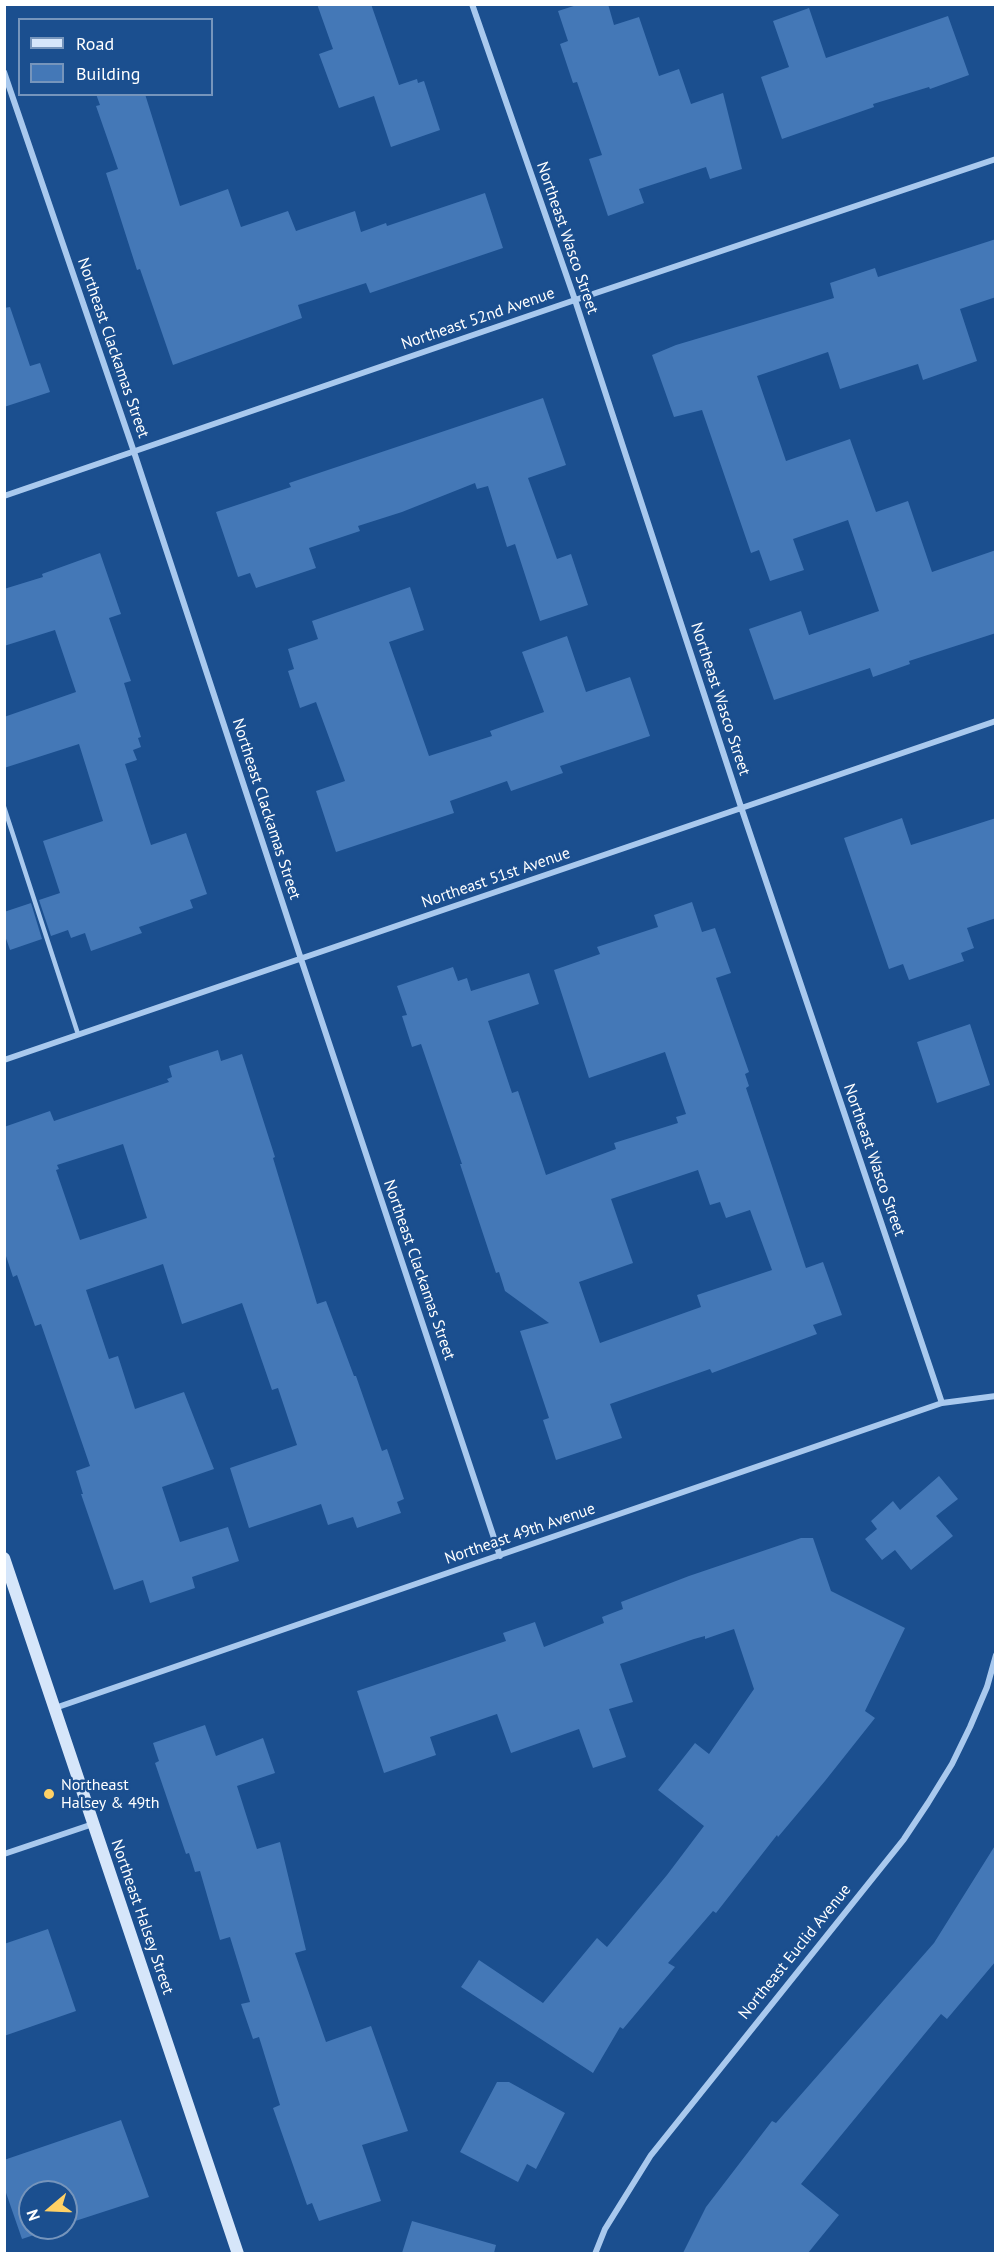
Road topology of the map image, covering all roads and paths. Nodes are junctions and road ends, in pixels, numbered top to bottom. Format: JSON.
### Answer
{"nodes":[{"id":1,"x":472,"y":4,"type":"edge"},
{"id":2,"x":4,"y":72,"type":"edge"},
{"id":3,"x":996,"y":159,"type":"edge"},
{"id":4,"x":575,"y":300,"type":"junction"},
{"id":5,"x":134,"y":452,"type":"junction"},
{"id":6,"x":4,"y":496,"type":"edge"},
{"id":7,"x":996,"y":721,"type":"edge"},
{"id":8,"x":4,"y":807,"type":"edge"},
{"id":9,"x":741,"y":807,"type":"junction"},
{"id":10,"x":301,"y":959,"type":"junction"},
{"id":11,"x":78,"y":1034,"type":"junction"},
{"id":12,"x":4,"y":1060,"type":"edge"},
{"id":13,"x":996,"y":1396,"type":"edge"},
{"id":14,"x":942,"y":1403,"type":"junction"},
{"id":15,"x":500,"y":1556,"type":"junction"},
{"id":16,"x":4,"y":1558,"type":"edge"},
{"id":17,"x":996,"y":1655,"type":"edge"},
{"id":18,"x":55,"y":1708,"type":"junction"},
{"id":19,"x":93,"y":1824,"type":"junction"},
{"id":20,"x":4,"y":1854,"type":"edge"},
{"id":21,"x":238,"y":2253,"type":"edge"},
{"id":22,"x":595,"y":2253,"type":"edge"}],
"edges":[{"from":1,"to":4,"type":"street","name":"Northeast Wasco Street"},
{"from":2,"to":5,"type":"street","name":"Northeast Clackamas Street"},
{"from":3,"to":4,"type":"street","name":"Northeast 52nd Avenue"},
{"from":4,"to":5,"type":"street","name":"Northeast 52nd Avenue"},
{"from":4,"to":9,"type":"street","name":"Northeast Wasco Street"},
{"from":5,"to":6,"type":"street","name":"Northeast 52nd Avenue"},
{"from":5,"to":10,"type":"street","name":"Northeast Clackamas Street"},
{"from":7,"to":9,"type":"street","name":"Northeast 51st Avenue"},
{"from":8,"to":11,"type":"lane"},
{"from":9,"to":10,"type":"street","name":"Northeast 51st Avenue"},
{"from":9,"to":14,"type":"street","name":"Northeast Wasco Street"},
{"from":10,"to":11,"type":"street","name":"Northeast 51st Avenue"},
{"from":10,"to":15,"type":"street","name":"Northeast Clackamas Street"},
{"from":11,"to":12,"type":"street","name":"Northeast 51st Avenue"},
{"from":13,"to":14,"type":"street","name":"Northeast 49th Avenue"},
{"from":14,"to":15,"type":"street","name":"Northeast 49th Avenue"},
{"from":15,"to":18,"type":"street","name":"Northeast 49th Avenue"},
{"from":16,"to":18,"type":"main road","name":"Northeast Halsey Street"},
{"from":17,"to":22,"type":"street","name":"Northeast Euclid Avenue"},
{"from":18,"to":19,"type":"main road","name":"Northeast Halsey Street"},
{"from":19,"to":20,"type":"street"},
{"from":19,"to":21,"type":"main road","name":"Northeast Halsey Street"}]}
